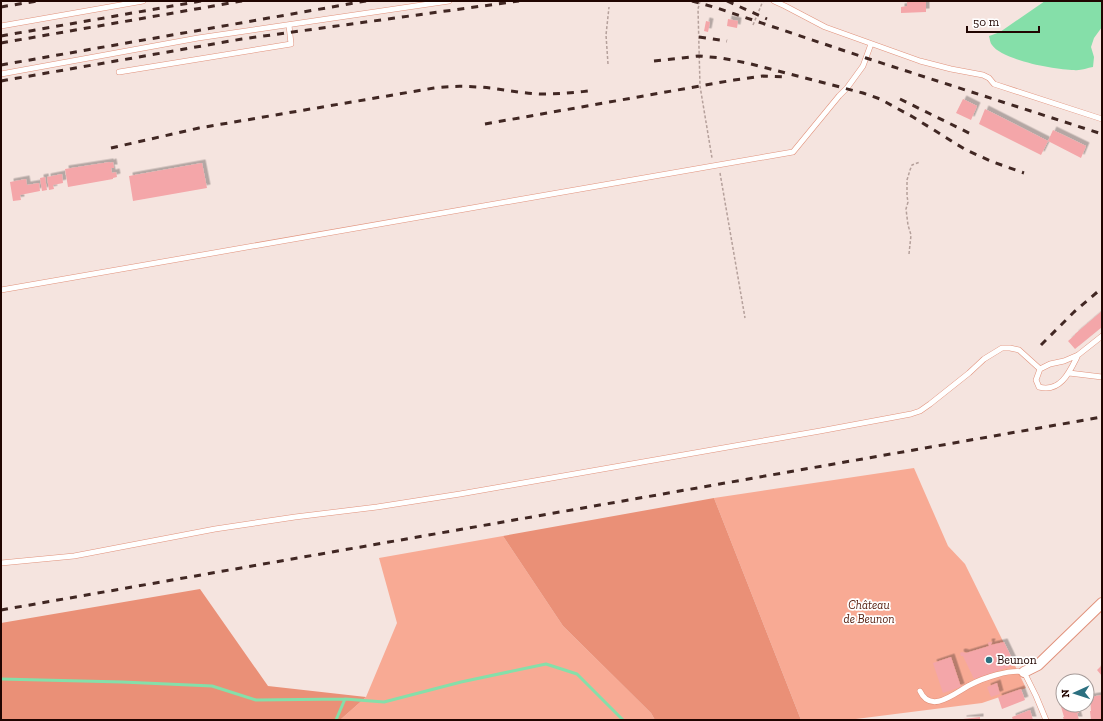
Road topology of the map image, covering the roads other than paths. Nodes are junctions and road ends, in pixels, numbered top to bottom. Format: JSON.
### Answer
{"nodes":[{"id":1,"x":143,"y":1,"type":"edge"},
{"id":2,"x":449,"y":1,"type":"edge"},
{"id":3,"x":774,"y":1,"type":"edge"},
{"id":4,"x":289,"y":25,"type":"junction"},
{"id":5,"x":1,"y":26,"type":"edge"},
{"id":6,"x":871,"y":44,"type":"junction"},
{"id":7,"x":120,"y":72,"type":"dead end"},
{"id":8,"x":1,"y":74,"type":"edge"},
{"id":9,"x":1102,"y":119,"type":"edge"},
{"id":10,"x":1,"y":290,"type":"edge"},
{"id":11,"x":1102,"y":336,"type":"edge"},
{"id":12,"x":1078,"y":355,"type":"junction"},
{"id":13,"x":1040,"y":369,"type":"junction"},
{"id":14,"x":1069,"y":373,"type":"junction"},
{"id":15,"x":1102,"y":377,"type":"edge"},
{"id":16,"x":1,"y":563,"type":"edge"},
{"id":17,"x":1102,"y":603,"type":"edge"},
{"id":18,"x":1024,"y":672,"type":"junction"},
{"id":19,"x":920,"y":691,"type":"dead end"},
{"id":20,"x":1046,"y":720,"type":"edge"}],
"edges":[{"from":1,"to":5,"type":"lane"},
{"from":2,"to":4,"type":"lane"},
{"from":3,"to":6,"type":"lane"},
{"from":4,"to":7,"type":"lane"},
{"from":4,"to":8,"type":"lane"},
{"from":6,"to":9,"type":"lane"},
{"from":6,"to":10,"type":"lane"},
{"from":11,"to":12,"type":"lane"},
{"from":12,"to":13,"type":"lane"},
{"from":12,"to":14,"type":"lane"},
{"from":13,"to":14,"type":"lane"},
{"from":13,"to":16,"type":"lane"},
{"from":14,"to":15,"type":"lane"},
{"from":17,"to":18,"type":"street"},
{"from":18,"to":19,"type":"lane"},
{"from":18,"to":20,"type":"lane"}]}
